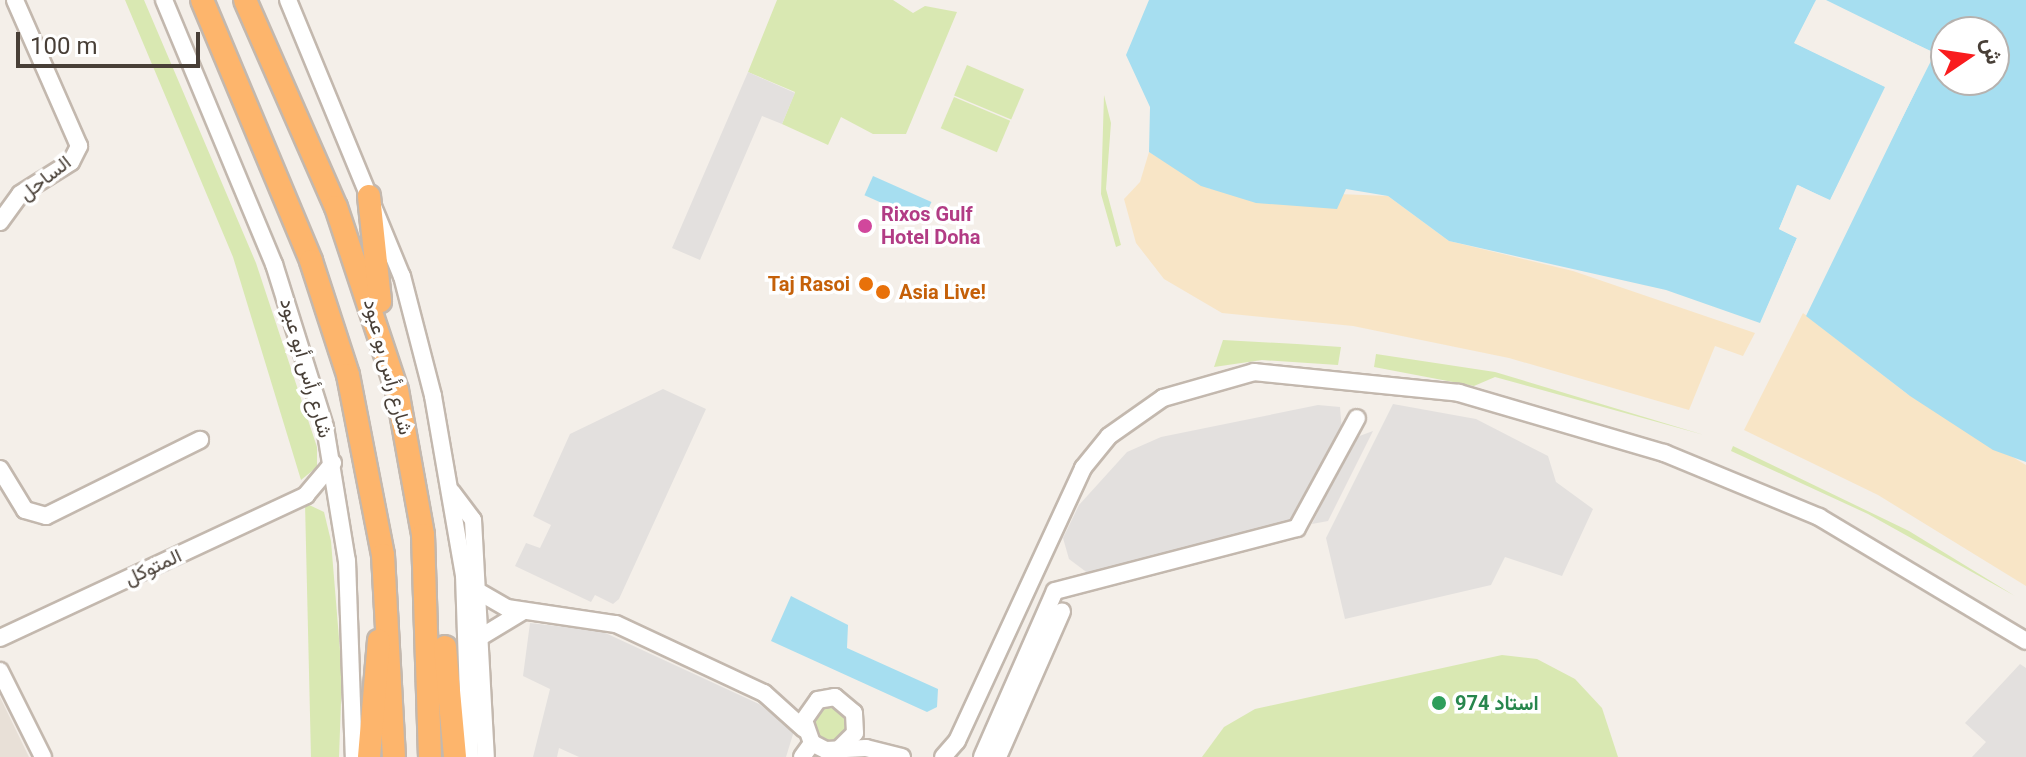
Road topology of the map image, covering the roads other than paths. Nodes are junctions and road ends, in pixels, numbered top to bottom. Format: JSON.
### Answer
{"nodes":[{"id":1,"x":15,"y":0,"type":"edge"},
{"id":2,"x":164,"y":0,"type":"edge"},
{"id":3,"x":202,"y":0,"type":"edge"},
{"id":4,"x":245,"y":0,"type":"edge"},
{"id":5,"x":288,"y":0,"type":"edge"},
{"id":6,"x":369,"y":196,"type":"junction"},
{"id":7,"x":0,"y":222,"type":"edge"},
{"id":8,"x":384,"y":342,"type":"junction"},
{"id":9,"x":1357,"y":418,"type":"dead end"},
{"id":10,"x":200,"y":440,"type":"dead end"},
{"id":11,"x":333,"y":463,"type":"junction"},
{"id":12,"x":0,"y":469,"type":"edge"},
{"id":13,"x":452,"y":492,"type":"junction"},
{"id":14,"x":306,"y":495,"type":"junction"},
{"id":15,"x":340,"y":506,"type":"junction"},
{"id":16,"x":423,"y":535,"type":"junction"},
{"id":17,"x":383,"y":555,"type":"junction"},
{"id":18,"x":481,"y":593,"type":"junction"},
{"id":19,"x":523,"y":611,"type":"junction"},
{"id":20,"x":1062,"y":611,"type":"dead end"},
{"id":21,"x":484,"y":635,"type":"junction"},
{"id":22,"x":0,"y":638,"type":"edge"},
{"id":23,"x":2026,"y":641,"type":"edge"},
{"id":24,"x":0,"y":671,"type":"edge"},
{"id":25,"x":764,"y":693,"type":"junction"},
{"id":26,"x":818,"y":700,"type":"junction"},
{"id":27,"x":856,"y":721,"type":"junction"},
{"id":28,"x":810,"y":747,"type":"edge"},
{"id":29,"x":840,"y":748,"type":"junction"},
{"id":30,"x":896,"y":755,"type":"edge"},
{"id":31,"x":43,"y":757,"type":"edge"},
{"id":32,"x":354,"y":757,"type":"edge"},
{"id":33,"x":369,"y":757,"type":"edge"},
{"id":34,"x":394,"y":757,"type":"edge"},
{"id":35,"x":430,"y":757,"type":"edge"},
{"id":36,"x":455,"y":757,"type":"edge"},
{"id":37,"x":470,"y":757,"type":"edge"},
{"id":38,"x":486,"y":757,"type":"edge"},
{"id":39,"x":943,"y":757,"type":"edge"},
{"id":40,"x":982,"y":757,"type":"edge"},
{"id":41,"x":998,"y":757,"type":"edge"}],
"edges":[{"from":1,"to":7,"type":"street","name":"الساحل"},
{"from":2,"to":11,"type":"street","name":"شارع رأس أبو عبود"},
{"from":3,"to":17,"type":"highway","name":"شارع رأس بو عبود"},
{"from":4,"to":8,"type":"highway","name":"شارع رأس بو عبود"},
{"from":5,"to":6,"type":"street"},
{"from":6,"to":8,"type":"highway"},
{"from":6,"to":13,"type":"street"},
{"from":8,"to":16,"type":"highway","name":"شارع رأس بو عبود"},
{"from":9,"to":40,"type":"street"},
{"from":10,"to":12,"type":"street"},
{"from":11,"to":14,"type":"street","name":"المتوكل"},
{"from":11,"to":15,"type":"street","name":"شارع رأس أبو عبود"},
{"from":13,"to":18,"type":"street"},
{"from":13,"to":37,"type":"street"},
{"from":14,"to":15,"type":"street"},
{"from":14,"to":22,"type":"street","name":"المتوكل"},
{"from":15,"to":32,"type":"street","name":"شارع رأس أبو عبود"},
{"from":16,"to":35,"type":"highway","name":"شارع رأس بو عبود"},
{"from":16,"to":36,"type":"highway"},
{"from":17,"to":33,"type":"highway"},
{"from":17,"to":34,"type":"highway","name":"شارع رأس بو عبود"},
{"from":18,"to":19,"type":"street"},
{"from":18,"to":21,"type":"street"},
{"from":19,"to":21,"type":"street"},
{"from":19,"to":25,"type":"street"},
{"from":20,"to":41,"type":"street"},
{"from":21,"to":38,"type":"street"},
{"from":23,"to":39,"type":"street"},
{"from":24,"to":31,"type":"street"},
{"from":25,"to":26,"type":"street"},
{"from":25,"to":28,"type":"street"},
{"from":26,"to":27,"type":"street"},
{"from":26,"to":28,"type":"street"},
{"from":27,"to":29,"type":"street"},
{"from":27,"to":30,"type":"street"},
{"from":28,"to":29,"type":"street"},
{"from":29,"to":30,"type":"street"}]}
